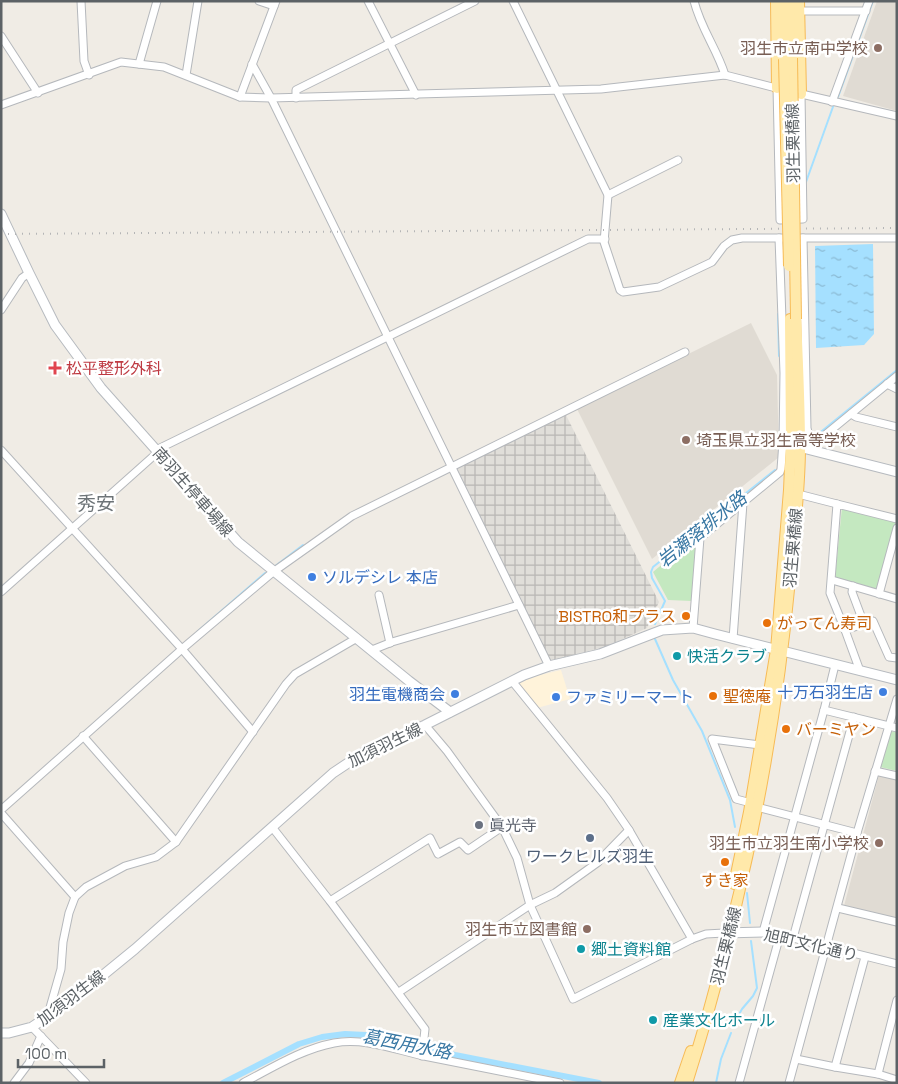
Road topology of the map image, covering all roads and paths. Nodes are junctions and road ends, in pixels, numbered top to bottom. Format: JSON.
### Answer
{"nodes":[{"id":1,"x":80,"y":1,"type":"edge"},
{"id":2,"x":158,"y":1,"type":"edge"},
{"id":3,"x":198,"y":1,"type":"edge"},
{"id":4,"x":259,"y":1,"type":"edge"},
{"id":5,"x":368,"y":1,"type":"edge"},
{"id":6,"x":475,"y":1,"type":"edge"},
{"id":7,"x":513,"y":1,"type":"edge"},
{"id":8,"x":694,"y":1,"type":"edge"},
{"id":9,"x":776,"y":1,"type":"edge"},
{"id":10,"x":784,"y":1,"type":"edge"},
{"id":11,"x":791,"y":1,"type":"edge"},
{"id":12,"x":799,"y":1,"type":"edge"},
{"id":13,"x":870,"y":1,"type":"edge"},
{"id":14,"x":275,"y":4,"type":"edge"},
{"id":15,"x":804,"y":11,"type":"dead end"},
{"id":16,"x":866,"y":11,"type":"junction"},
{"id":17,"x":1,"y":36,"type":"edge"},
{"id":18,"x":389,"y":44,"type":"junction"},
{"id":19,"x":788,"y":59,"type":"junction"},
{"id":20,"x":139,"y":64,"type":"junction"},
{"id":21,"x":252,"y":64,"type":"junction"},
{"id":22,"x":89,"y":75,"type":"junction"},
{"id":23,"x":186,"y":75,"type":"junction"},
{"id":24,"x":725,"y":75,"type":"junction"},
{"id":25,"x":777,"y":88,"type":"junction"},
{"id":26,"x":557,"y":91,"type":"junction"},
{"id":27,"x":38,"y":93,"type":"junction"},
{"id":28,"x":801,"y":94,"type":"junction"},
{"id":29,"x":416,"y":95,"type":"junction"},
{"id":30,"x":240,"y":97,"type":"junction"},
{"id":31,"x":271,"y":98,"type":"junction"},
{"id":32,"x":296,"y":98,"type":"junction"},
{"id":33,"x":832,"y":102,"type":"junction"},
{"id":34,"x":1,"y":105,"type":"edge"},
{"id":35,"x":897,"y":116,"type":"edge"},
{"id":36,"x":678,"y":160,"type":"dead end"},
{"id":37,"x":608,"y":195,"type":"junction"},
{"id":38,"x":1,"y":214,"type":"edge"},
{"id":39,"x":779,"y":238,"type":"junction"},
{"id":40,"x":803,"y":238,"type":"junction"},
{"id":41,"x":897,"y":238,"type":"edge"},
{"id":42,"x":605,"y":239,"type":"junction"},
{"id":43,"x":28,"y":273,"type":"junction"},
{"id":44,"x":1,"y":310,"type":"edge"},
{"id":45,"x":387,"y":338,"type":"junction"},
{"id":46,"x":685,"y":352,"type":"dead end"},
{"id":47,"x":897,"y":376,"type":"edge"},
{"id":48,"x":886,"y":384,"type":"junction"},
{"id":49,"x":897,"y":389,"type":"edge"},
{"id":50,"x":852,"y":414,"type":"junction"},
{"id":51,"x":897,"y":427,"type":"edge"},
{"id":52,"x":791,"y":444,"type":"junction"},
{"id":53,"x":814,"y":446,"type":"junction"},
{"id":54,"x":1,"y":450,"type":"edge"},
{"id":55,"x":157,"y":451,"type":"junction"},
{"id":56,"x":452,"y":468,"type":"junction"},
{"id":57,"x":897,"y":472,"type":"edge"},
{"id":58,"x":798,"y":494,"type":"junction"},
{"id":59,"x":743,"y":503,"type":"junction"},
{"id":60,"x":837,"y":504,"type":"junction"},
{"id":61,"x":897,"y":519,"type":"edge"},
{"id":62,"x":897,"y":528,"type":"edge"},
{"id":63,"x":72,"y":529,"type":"junction"},
{"id":64,"x":273,"y":572,"type":"junction"},
{"id":65,"x":832,"y":580,"type":"junction"},
{"id":66,"x":853,"y":586,"type":"junction"},
{"id":67,"x":1,"y":592,"type":"edge"},
{"id":68,"x":879,"y":594,"type":"junction"},
{"id":69,"x":379,"y":595,"type":"dead end"},
{"id":70,"x":897,"y":599,"type":"edge"},
{"id":71,"x":519,"y":605,"type":"junction"},
{"id":72,"x":864,"y":624,"type":"junction"},
{"id":73,"x":693,"y":628,"type":"junction"},
{"id":74,"x":845,"y":630,"type":"junction"},
{"id":75,"x":357,"y":638,"type":"junction"},
{"id":76,"x":733,"y":638,"type":"junction"},
{"id":77,"x":390,"y":643,"type":"junction"},
{"id":78,"x":182,"y":649,"type":"junction"},
{"id":79,"x":372,"y":650,"type":"junction"},
{"id":80,"x":779,"y":651,"type":"junction"},
{"id":81,"x":897,"y":658,"type":"edge"},
{"id":82,"x":835,"y":665,"type":"junction"},
{"id":83,"x":549,"y":666,"type":"junction"},
{"id":84,"x":860,"y":671,"type":"junction"},
{"id":85,"x":897,"y":680,"type":"edge"},
{"id":86,"x":512,"y":681,"type":"junction"},
{"id":87,"x":897,"y":699,"type":"edge"},
{"id":88,"x":824,"y":710,"type":"junction"},
{"id":89,"x":450,"y":712,"type":"junction"},
{"id":90,"x":854,"y":717,"type":"junction"},
{"id":91,"x":424,"y":725,"type":"junction"},
{"id":92,"x":893,"y":727,"type":"edge"},
{"id":93,"x":252,"y":732,"type":"junction"},
{"id":94,"x":83,"y":736,"type":"junction"},
{"id":95,"x":760,"y":745,"type":"junction"},
{"id":96,"x":875,"y":771,"type":"junction"},
{"id":97,"x":897,"y":776,"type":"edge"},
{"id":98,"x":754,"y":805,"type":"junction"},
{"id":99,"x":1,"y":812,"type":"edge"},
{"id":100,"x":794,"y":817,"type":"junction"},
{"id":101,"x":824,"y":825,"type":"junction"},
{"id":102,"x":272,"y":827,"type":"junction"},
{"id":103,"x":502,"y":827,"type":"junction"},
{"id":104,"x":629,"y":830,"type":"junction"},
{"id":105,"x":857,"y":833,"type":"junction"},
{"id":106,"x":176,"y":842,"type":"junction"},
{"id":107,"x":75,"y":897,"type":"junction"},
{"id":108,"x":330,"y":902,"type":"junction"},
{"id":109,"x":530,"y":905,"type":"junction"},
{"id":110,"x":838,"y":908,"type":"junction"},
{"id":111,"x":897,"y":922,"type":"edge"},
{"id":112,"x":763,"y":932,"type":"junction"},
{"id":113,"x":727,"y":933,"type":"junction"},
{"id":114,"x":780,"y":935,"type":"junction"},
{"id":115,"x":794,"y":938,"type":"junction"},
{"id":116,"x":692,"y":939,"type":"junction"},
{"id":117,"x":827,"y":947,"type":"junction"},
{"id":118,"x":865,"y":957,"type":"junction"},
{"id":119,"x":897,"y":964,"type":"edge"},
{"id":120,"x":399,"y":992,"type":"junction"},
{"id":121,"x":897,"y":1000,"type":"edge"},
{"id":122,"x":47,"y":1018,"type":"junction"},
{"id":123,"x":32,"y":1027,"type":"junction"},
{"id":124,"x":1,"y":1032,"type":"edge"},
{"id":125,"x":41,"y":1036,"type":"junction"},
{"id":126,"x":422,"y":1056,"type":"junction"},
{"id":127,"x":796,"y":1059,"type":"junction"},
{"id":128,"x":835,"y":1067,"type":"junction"},
{"id":129,"x":878,"y":1074,"type":"junction"},
{"id":130,"x":897,"y":1080,"type":"edge"},
{"id":131,"x":14,"y":1083,"type":"edge"},
{"id":132,"x":86,"y":1083,"type":"edge"},
{"id":133,"x":243,"y":1083,"type":"edge"},
{"id":134,"x":560,"y":1083,"type":"edge"},
{"id":135,"x":680,"y":1083,"type":"edge"},
{"id":136,"x":688,"y":1083,"type":"edge"},
{"id":137,"x":739,"y":1083,"type":"edge"},
{"id":138,"x":789,"y":1083,"type":"edge"}],
"edges":[{"from":1,"to":22,"type":"street"},
{"from":2,"to":20,"type":"street"},
{"from":3,"to":23,"type":"street"},
{"from":4,"to":14,"type":"street"},
{"from":5,"to":18,"type":"street"},
{"from":6,"to":18,"type":"street"},
{"from":7,"to":26,"type":"street"},
{"from":8,"to":24,"type":"street"},
{"from":9,"to":25,"type":"main road"},
{"from":10,"to":19,"type":"main road","name":"羽生栗橋線"},
{"from":11,"to":19,"type":"main road","name":"羽生栗橋線"},
{"from":12,"to":28,"type":"main road"},
{"from":13,"to":16,"type":"street"},
{"from":14,"to":21,"type":"street"},
{"from":15,"to":16,"type":"street"},
{"from":16,"to":33,"type":"street"},
{"from":17,"to":27,"type":"street"},
{"from":18,"to":29,"type":"street"},
{"from":18,"to":32,"type":"street"},
{"from":19,"to":52,"type":"main road","name":"羽生栗橋線","bridge":true},
{"from":20,"to":22,"type":"street"},
{"from":20,"to":23,"type":"street"},
{"from":21,"to":30,"type":"street"},
{"from":21,"to":31,"type":"street"},
{"from":22,"to":27,"type":"street"},
{"from":23,"to":30,"type":"street"},
{"from":24,"to":25,"type":"street"},
{"from":24,"to":26,"type":"street"},
{"from":25,"to":28,"type":"street"},
{"from":25,"to":28,"type":"street"},
{"from":26,"to":29,"type":"street"},
{"from":26,"to":37,"type":"street"},
{"from":27,"to":34,"type":"street"},
{"from":28,"to":33,"type":"street"},
{"from":29,"to":32,"type":"street"},
{"from":30,"to":31,"type":"street"},
{"from":31,"to":32,"type":"street"},
{"from":31,"to":45,"type":"street"},
{"from":33,"to":35,"type":"street"},
{"from":36,"to":37,"type":"street"},
{"from":37,"to":42,"type":"street"},
{"from":38,"to":43,"type":"main road","name":"南羽生停車場線"},
{"from":39,"to":40,"type":"street"},
{"from":39,"to":42,"type":"street"},
{"from":39,"to":52,"type":"street"},
{"from":40,"to":41,"type":"street"},
{"from":40,"to":53,"type":"street"},
{"from":42,"to":45,"type":"street"},
{"from":43,"to":44,"type":"street"},
{"from":43,"to":55,"type":"main road","name":"南羽生停車場線"},
{"from":45,"to":55,"type":"street"},
{"from":45,"to":56,"type":"street"},
{"from":46,"to":56,"type":"street"},
{"from":47,"to":48,"type":"street"},
{"from":48,"to":49,"type":"street"},
{"from":48,"to":50,"type":"street"},
{"from":50,"to":51,"type":"street"},
{"from":50,"to":53,"type":"street"},
{"from":52,"to":53,"type":"main road"},
{"from":52,"to":58,"type":"main road","name":"羽生栗橋線"},
{"from":52,"to":59,"type":"street"},
{"from":52,"to":80,"type":"main road","name":"羽生栗橋線"},
{"from":53,"to":57,"type":"main road"},
{"from":54,"to":63,"type":"street"},
{"from":55,"to":63,"type":"street"},
{"from":55,"to":64,"type":"main road","name":"南羽生停車場線"},
{"from":56,"to":64,"type":"street"},
{"from":56,"to":71,"type":"street"},
{"from":58,"to":60,"type":"street"},
{"from":58,"to":80,"type":"main road","name":"羽生栗橋線"},
{"from":59,"to":73,"type":"street"},
{"from":59,"to":76,"type":"street"},
{"from":60,"to":61,"type":"street"},
{"from":60,"to":65,"type":"street"},
{"from":62,"to":68,"type":"street"},
{"from":63,"to":67,"type":"street"},
{"from":63,"to":78,"type":"street"},
{"from":64,"to":75,"type":"main road","name":"南羽生停車場線"},
{"from":64,"to":78,"type":"street"},
{"from":65,"to":66,"type":"street"},
{"from":65,"to":74,"type":"street"},
{"from":66,"to":68,"type":"street"},
{"from":66,"to":72,"type":"street"},
{"from":68,"to":70,"type":"street"},
{"from":69,"to":77,"type":"street"},
{"from":71,"to":77,"type":"street"},
{"from":71,"to":83,"type":"street"},
{"from":72,"to":74,"type":"street"},
{"from":72,"to":81,"type":"street"},
{"from":73,"to":76,"type":"main road","name":"加須羽生線"},
{"from":73,"to":83,"type":"main road","name":"加須羽生線"},
{"from":74,"to":84,"type":"street"},
{"from":75,"to":79,"type":"main road","name":"南羽生停車場線"},
{"from":75,"to":93,"type":"street"},
{"from":76,"to":80,"type":"main road","name":"加須羽生線"},
{"from":77,"to":79,"type":"street"},
{"from":78,"to":93,"type":"street"},
{"from":78,"to":94,"type":"street"},
{"from":79,"to":89,"type":"main road","name":"南羽生停車場線"},
{"from":80,"to":82,"type":"main road","name":"加須羽生線"},
{"from":80,"to":95,"type":"main road","name":"羽生栗橋線"},
{"from":80,"to":98,"type":"main road","name":"羽生栗橋線"},
{"from":82,"to":84,"type":"main road","name":"加須羽生線"},
{"from":82,"to":88,"type":"street"},
{"from":83,"to":86,"type":"main road","name":"加須羽生線"},
{"from":84,"to":85,"type":"main road","name":"加須羽生線"},
{"from":86,"to":89,"type":"main road","name":"加須羽生線"},
{"from":86,"to":104,"type":"street"},
{"from":87,"to":92,"type":"street"},
{"from":88,"to":90,"type":"street"},
{"from":88,"to":100,"type":"street"},
{"from":89,"to":91,"type":"main road","name":"加須羽生線"},
{"from":90,"to":92,"type":"street"},
{"from":90,"to":101,"type":"street"},
{"from":91,"to":102,"type":"main road","name":"加須羽生線"},
{"from":91,"to":103,"type":"street"},
{"from":92,"to":96,"type":"street"},
{"from":93,"to":106,"type":"street"},
{"from":94,"to":99,"type":"street"},
{"from":94,"to":106,"type":"street"},
{"from":95,"to":98,"type":"main road","name":"羽生栗橋線"},
{"from":95,"to":98,"type":"street"},
{"from":96,"to":97,"type":"street"},
{"from":96,"to":105,"type":"street"},
{"from":98,"to":100,"type":"street"},
{"from":98,"to":113,"type":"main road","name":"羽生栗橋線"},
{"from":99,"to":107,"type":"street"},
{"from":100,"to":101,"type":"street"},
{"from":100,"to":112,"type":"street"},
{"from":101,"to":105,"type":"street"},
{"from":101,"to":115,"type":"street"},
{"from":102,"to":108,"type":"street"},
{"from":102,"to":122,"type":"main road","name":"加須羽生線"},
{"from":103,"to":108,"type":"street"},
{"from":103,"to":109,"type":"street"},
{"from":104,"to":109,"type":"street"},
{"from":104,"to":116,"type":"street"},
{"from":105,"to":110,"type":"street"},
{"from":106,"to":107,"type":"street"},
{"from":107,"to":122,"type":"street"},
{"from":108,"to":120,"type":"street"},
{"from":109,"to":116,"type":"street"},
{"from":109,"to":120,"type":"street"},
{"from":110,"to":111,"type":"street"},
{"from":110,"to":117,"type":"street"},
{"from":112,"to":113,"type":"main road","name":"旭町文化通り"},
{"from":112,"to":114,"type":"street","name":"旭町文化通り"},
{"from":113,"to":116,"type":"street"},
{"from":113,"to":135,"type":"main road","name":"羽生栗橋線"},
{"from":113,"to":136,"type":"main road","name":"羽生栗橋線"},
{"from":114,"to":115,"type":"street","name":"旭町文化通り"},
{"from":114,"to":137,"type":"street"},
{"from":115,"to":117,"type":"street","name":"旭町文化通り"},
{"from":117,"to":118,"type":"street","name":"旭町文化通り"},
{"from":117,"to":127,"type":"street"},
{"from":118,"to":119,"type":"street","name":"旭町文化通り"},
{"from":118,"to":128,"type":"street"},
{"from":120,"to":126,"type":"street"},
{"from":121,"to":129,"type":"street"},
{"from":122,"to":123,"type":"main road","name":"加須羽生線"},
{"from":123,"to":124,"type":"main road","name":"加須羽生線"},
{"from":123,"to":125,"type":"street"},
{"from":125,"to":131,"type":"street"},
{"from":125,"to":132,"type":"street"},
{"from":126,"to":133,"type":"street"},
{"from":126,"to":134,"type":"street"},
{"from":127,"to":128,"type":"street"},
{"from":127,"to":138,"type":"street"},
{"from":128,"to":129,"type":"street"},
{"from":129,"to":130,"type":"street"}]}
